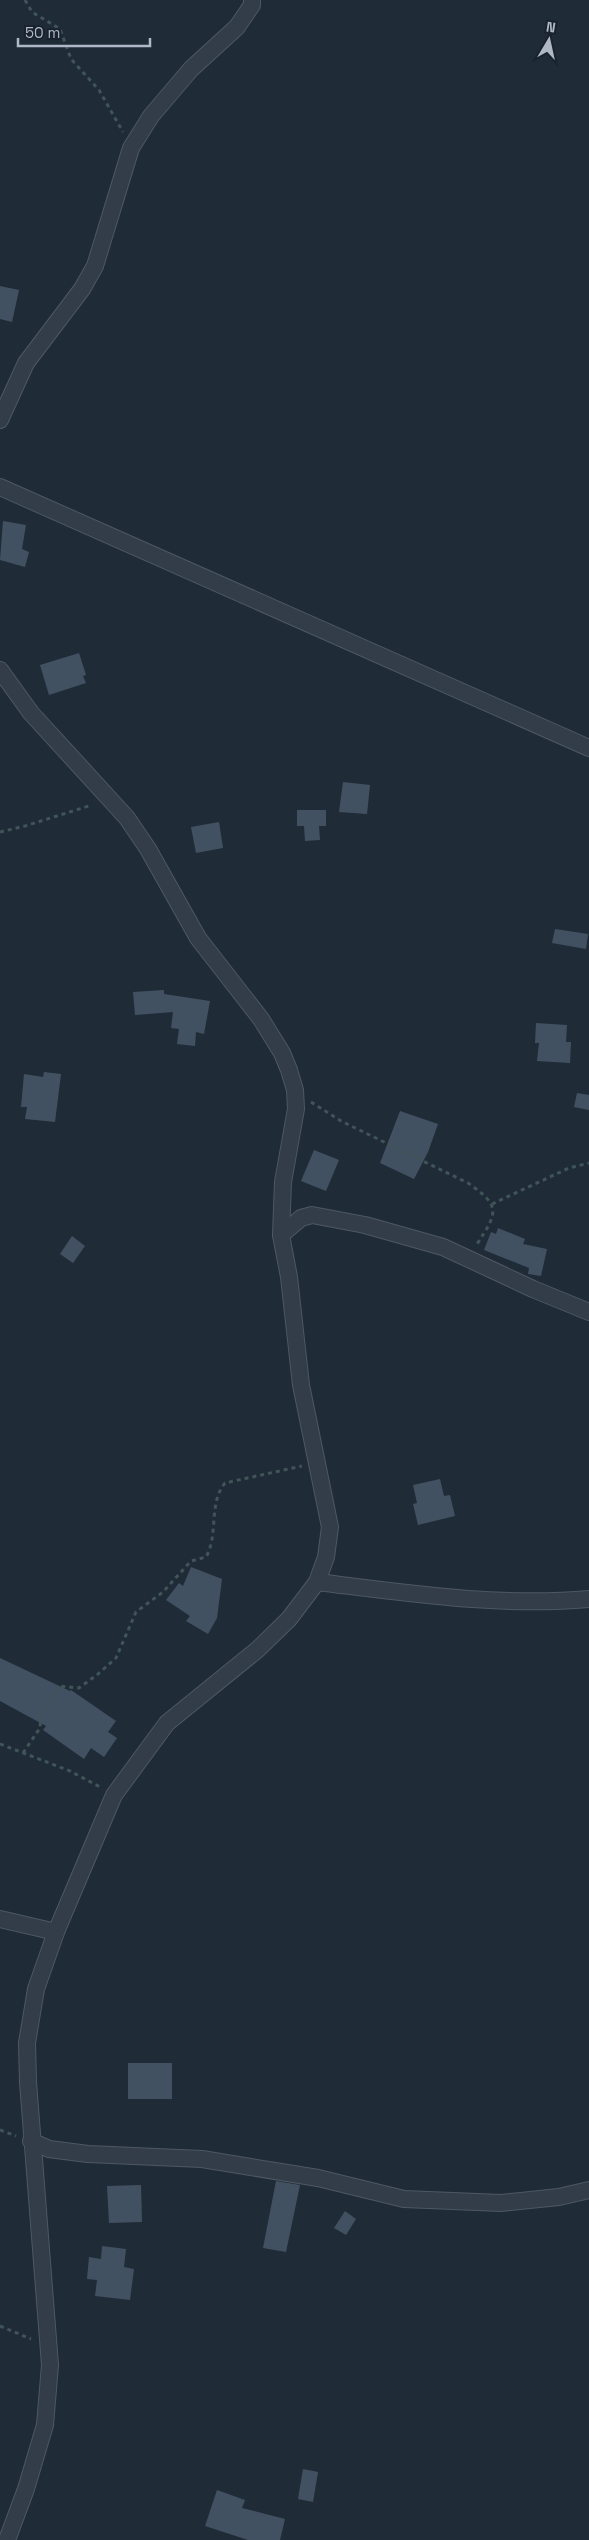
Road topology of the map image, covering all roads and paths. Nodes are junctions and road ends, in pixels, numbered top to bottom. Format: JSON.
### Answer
{"nodes":[{"id":1,"x":25,"y":0,"type":"edge"},
{"id":2,"x":253,"y":2,"type":"edge"},
{"id":3,"x":131,"y":148,"type":"junction"},
{"id":4,"x":0,"y":420,"type":"edge"},
{"id":5,"x":0,"y":487,"type":"edge"},
{"id":6,"x":0,"y":670,"type":"edge"},
{"id":7,"x":589,"y":748,"type":"edge"},
{"id":8,"x":109,"y":798,"type":"junction"},
{"id":9,"x":0,"y":832,"type":"edge"},
{"id":10,"x":295,"y":1090,"type":"junction"},
{"id":11,"x":589,"y":1163,"type":"edge"},
{"id":12,"x":492,"y":1204,"type":"junction"},
{"id":13,"x":281,"y":1234,"type":"junction"},
{"id":14,"x":468,"y":1257,"type":"junction"},
{"id":15,"x":589,"y":1312,"type":"edge"},
{"id":16,"x":318,"y":1463,"type":"junction"},
{"id":17,"x":316,"y":1582,"type":"junction"},
{"id":18,"x":589,"y":1599,"type":"edge"},
{"id":19,"x":0,"y":1744,"type":"edge"},
{"id":20,"x":23,"y":1754,"type":"junction"},
{"id":21,"x":114,"y":1795,"type":"junction"},
{"id":22,"x":0,"y":1918,"type":"edge"},
{"id":23,"x":56,"y":1932,"type":"junction"},
{"id":24,"x":31,"y":2142,"type":"junction"},
{"id":25,"x":589,"y":2190,"type":"edge"},
{"id":26,"x":0,"y":2326,"type":"edge"},
{"id":27,"x":47,"y":2347,"type":"junction"},
{"id":28,"x":7,"y":2540,"type":"edge"}],
"edges":[{"from":1,"to":3,"type":"path"},
{"from":2,"to":3,"type":"street"},
{"from":3,"to":4,"type":"street"},
{"from":5,"to":7,"type":"street"},
{"from":6,"to":8,"type":"street"},
{"from":8,"to":9,"type":"path"},
{"from":8,"to":10,"type":"street"},
{"from":10,"to":12,"type":"path"},
{"from":10,"to":13,"type":"street"},
{"from":11,"to":12,"type":"path"},
{"from":12,"to":14,"type":"path"},
{"from":13,"to":14,"type":"street"},
{"from":13,"to":16,"type":"street"},
{"from":14,"to":15,"type":"street"},
{"from":16,"to":17,"type":"street"},
{"from":16,"to":20,"type":"path"},
{"from":17,"to":18,"type":"street"},
{"from":17,"to":21,"type":"street"},
{"from":19,"to":20,"type":"path"},
{"from":20,"to":21,"type":"path"},
{"from":21,"to":23,"type":"street"},
{"from":22,"to":23,"type":"street"},
{"from":23,"to":24,"type":"street"},
{"from":24,"to":25,"type":"street"},
{"from":24,"to":27,"type":"street"},
{"from":26,"to":27,"type":"path"},
{"from":27,"to":28,"type":"street"}]}
